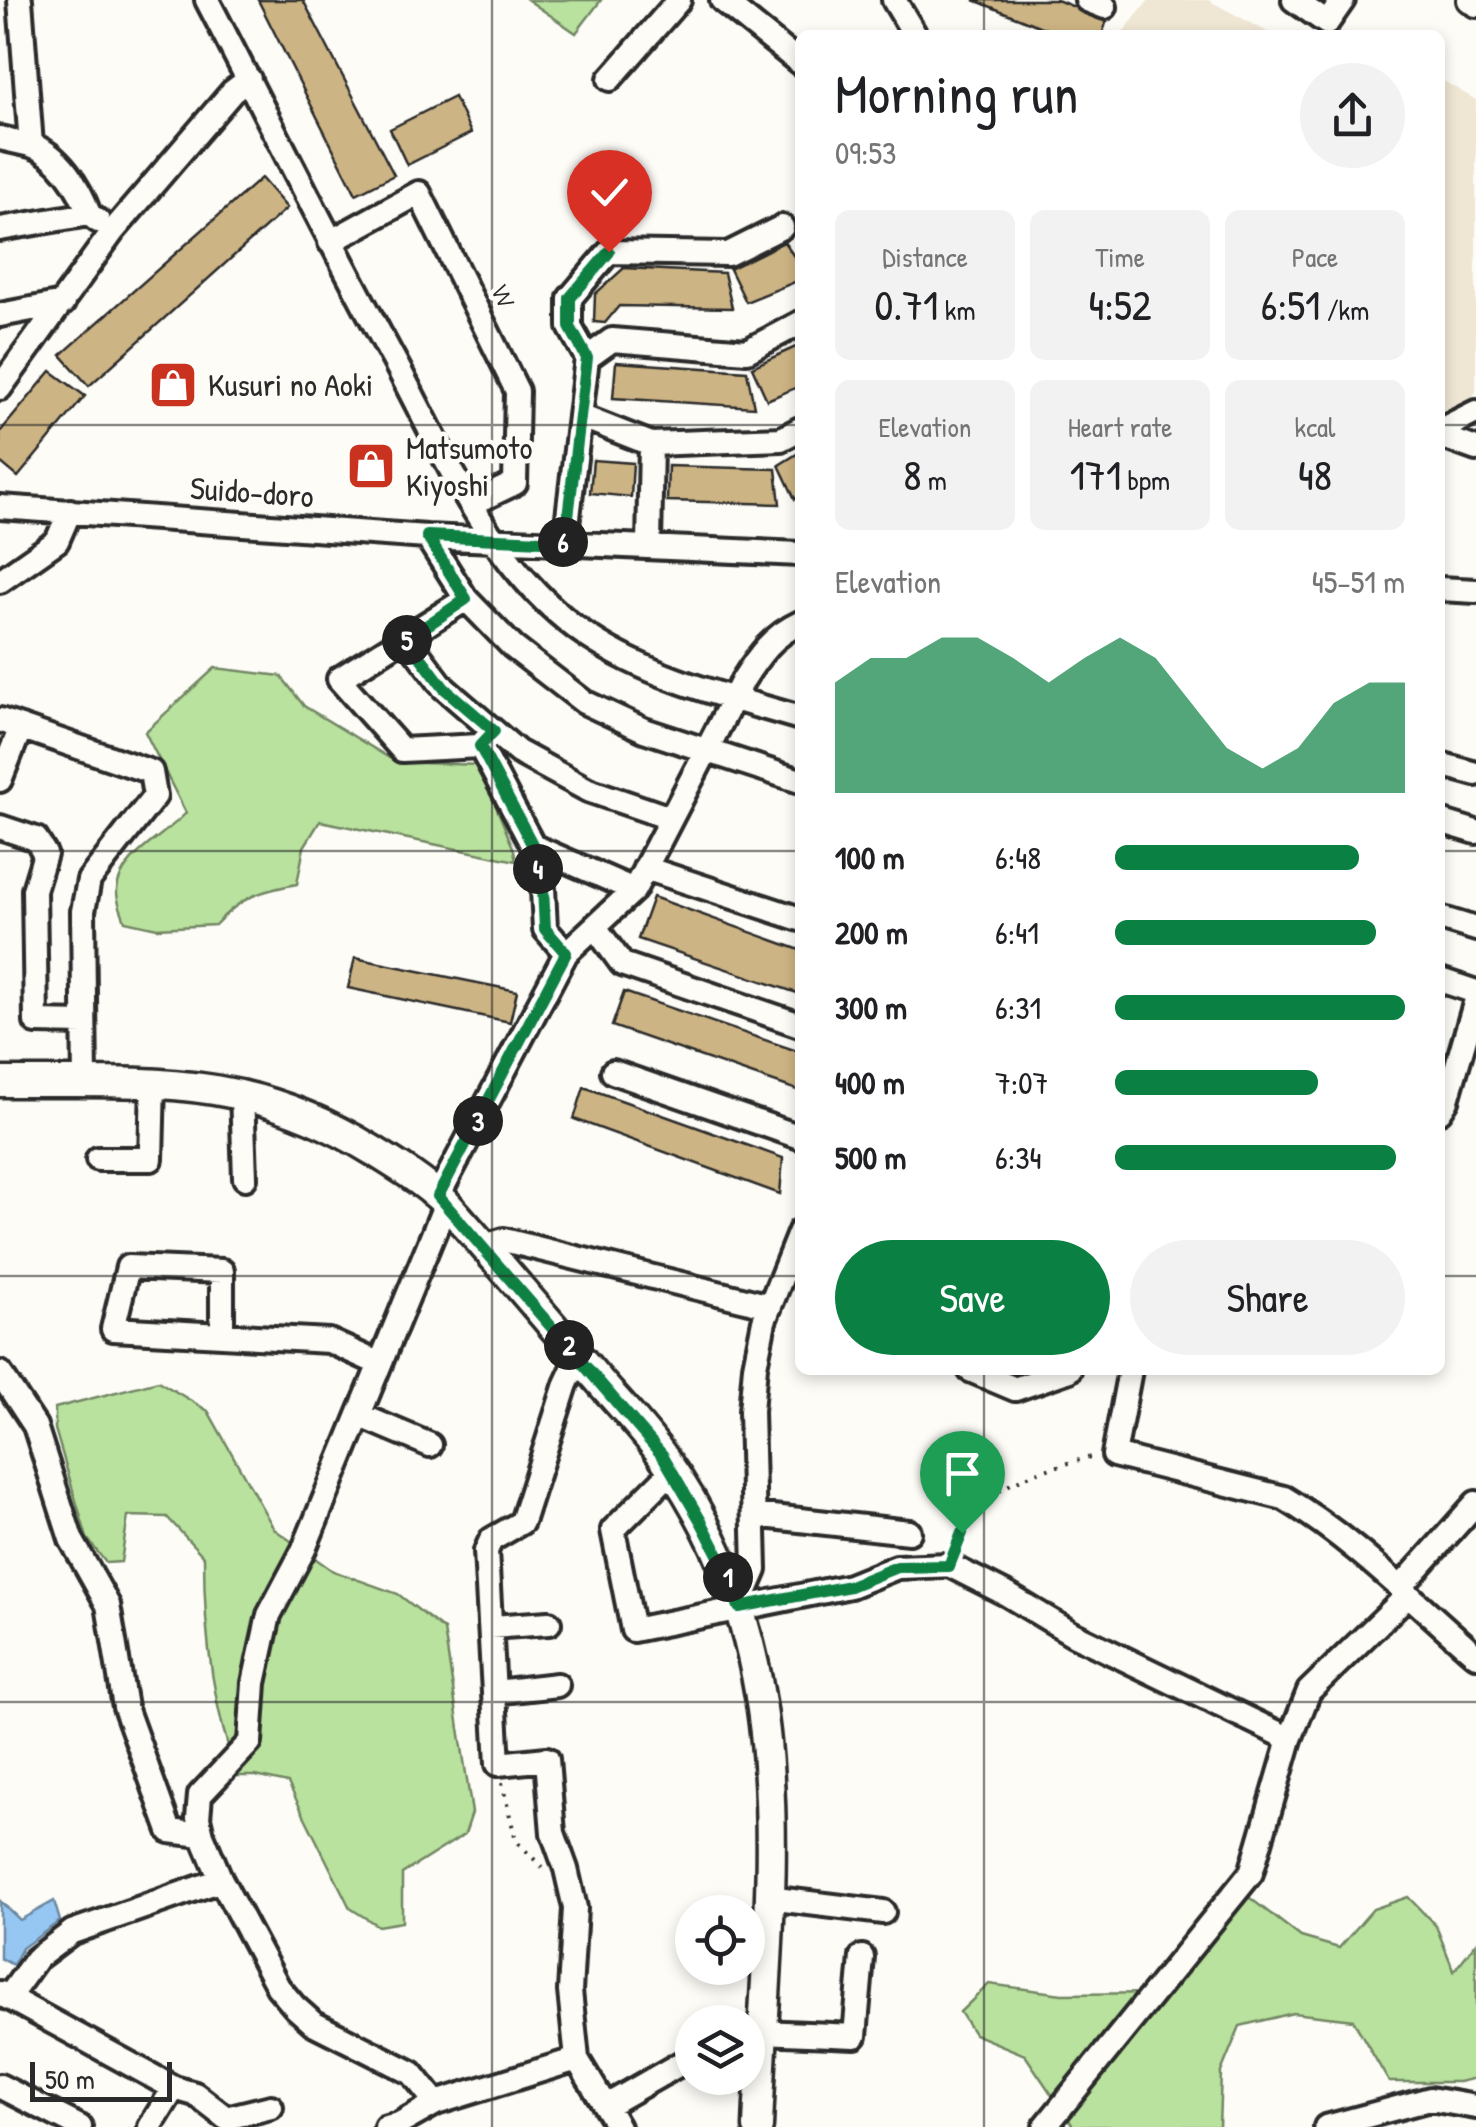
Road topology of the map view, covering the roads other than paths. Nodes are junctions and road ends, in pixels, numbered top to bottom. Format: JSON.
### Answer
{"nodes":[{"id":1,"x":207,"y":0,"type":"edge"},
{"id":2,"x":679,"y":0,"type":"edge"},
{"id":3,"x":722,"y":0,"type":"edge"},
{"id":4,"x":1294,"y":0,"type":"edge"},
{"id":5,"x":1343,"y":0,"type":"edge"},
{"id":6,"x":1469,"y":0,"type":"edge"},
{"id":7,"x":904,"y":3,"type":"edge"},
{"id":8,"x":13,"y":4,"type":"edge"},
{"id":9,"x":1476,"y":4,"type":"edge"},
{"id":10,"x":913,"y":30,"type":"edge"},
{"id":11,"x":795,"y":59,"type":"edge"},
{"id":12,"x":248,"y":79,"type":"junction"},
{"id":13,"x":610,"y":79,"type":"dead end"},
{"id":14,"x":0,"y":138,"type":"edge"},
{"id":15,"x":31,"y":145,"type":"junction"},
{"id":16,"x":90,"y":214,"type":"junction"},
{"id":17,"x":782,"y":227,"type":"dead end"},
{"id":18,"x":0,"y":229,"type":"edge"},
{"id":19,"x":112,"y":232,"type":"junction"},
{"id":20,"x":330,"y":242,"type":"junction"},
{"id":21,"x":63,"y":303,"type":"junction"},
{"id":22,"x":0,"y":314,"type":"edge"},
{"id":23,"x":795,"y":326,"type":"edge"},
{"id":24,"x":587,"y":358,"type":"junction"},
{"id":25,"x":0,"y":388,"type":"edge"},
{"id":26,"x":1476,"y":412,"type":"edge"},
{"id":27,"x":580,"y":416,"type":"junction"},
{"id":28,"x":1445,"y":430,"type":"edge"},
{"id":29,"x":795,"y":432,"type":"edge"},
{"id":30,"x":1445,"y":435,"type":"edge"},
{"id":31,"x":651,"y":444,"type":"junction"},
{"id":32,"x":1476,"y":449,"type":"edge"},
{"id":33,"x":471,"y":504,"type":"junction"},
{"id":34,"x":0,"y":507,"type":"edge"},
{"id":35,"x":70,"y":511,"type":"junction"},
{"id":36,"x":427,"y":536,"type":"junction"},
{"id":37,"x":491,"y":539,"type":"junction"},
{"id":38,"x":565,"y":542,"type":"junction"},
{"id":39,"x":649,"y":545,"type":"junction"},
{"id":40,"x":795,"y":554,"type":"edge"},
{"id":41,"x":0,"y":580,"type":"edge"},
{"id":42,"x":1445,"y":589,"type":"edge"},
{"id":43,"x":1476,"y":591,"type":"edge"},
{"id":44,"x":466,"y":599,"type":"junction"},
{"id":45,"x":795,"y":626,"type":"edge"},
{"id":46,"x":407,"y":639,"type":"junction"},
{"id":47,"x":732,"y":698,"type":"junction"},
{"id":48,"x":795,"y":717,"type":"edge"},
{"id":49,"x":10,"y":723,"type":"edge"},
{"id":50,"x":487,"y":738,"type":"junction"},
{"id":51,"x":706,"y":751,"type":"junction"},
{"id":52,"x":1445,"y":765,"type":"edge"},
{"id":53,"x":1476,"y":774,"type":"edge"},
{"id":54,"x":795,"y":779,"type":"edge"},
{"id":55,"x":0,"y":780,"type":"edge"},
{"id":56,"x":670,"y":818,"type":"junction"},
{"id":57,"x":1445,"y":823,"type":"edge"},
{"id":58,"x":0,"y":827,"type":"edge"},
{"id":59,"x":1476,"y":832,"type":"edge"},
{"id":60,"x":533,"y":846,"type":"junction"},
{"id":61,"x":645,"y":868,"type":"junction"},
{"id":62,"x":634,"y":890,"type":"junction"},
{"id":63,"x":795,"y":917,"type":"edge"},
{"id":64,"x":1445,"y":920,"type":"edge"},
{"id":65,"x":596,"y":927,"type":"junction"},
{"id":66,"x":1476,"y":929,"type":"edge"},
{"id":67,"x":566,"y":953,"type":"junction"},
{"id":68,"x":1445,"y":982,"type":"edge"},
{"id":69,"x":1476,"y":992,"type":"edge"},
{"id":70,"x":1476,"y":1000,"type":"edge"},
{"id":71,"x":84,"y":1023,"type":"junction"},
{"id":72,"x":795,"y":1024,"type":"edge"},
{"id":73,"x":613,"y":1072,"type":"dead end"},
{"id":74,"x":0,"y":1082,"type":"edge"},
{"id":75,"x":84,"y":1082,"type":"junction"},
{"id":76,"x":152,"y":1082,"type":"junction"},
{"id":77,"x":242,"y":1094,"type":"junction"},
{"id":78,"x":1445,"y":1103,"type":"edge"},
{"id":79,"x":795,"y":1135,"type":"edge"},
{"id":80,"x":98,"y":1159,"type":"dead end"},
{"id":81,"x":244,"y":1178,"type":"dead end"},
{"id":82,"x":442,"y":1200,"type":"junction"},
{"id":83,"x":795,"y":1244,"type":"edge"},
{"id":84,"x":484,"y":1246,"type":"junction"},
{"id":85,"x":770,"y":1306,"type":"junction"},
{"id":86,"x":222,"y":1334,"type":"junction"},
{"id":87,"x":579,"y":1356,"type":"junction"},
{"id":88,"x":380,"y":1364,"type":"junction"},
{"id":89,"x":0,"y":1373,"type":"edge"},
{"id":90,"x":981,"y":1375,"type":"edge"},
{"id":91,"x":1056,"y":1375,"type":"edge"},
{"id":92,"x":1124,"y":1375,"type":"edge"},
{"id":93,"x":359,"y":1415,"type":"junction"},
{"id":94,"x":430,"y":1445,"type":"dead end"},
{"id":95,"x":672,"y":1470,"type":"junction"},
{"id":96,"x":1476,"y":1504,"type":"edge"},
{"id":97,"x":754,"y":1515,"type":"junction"},
{"id":98,"x":909,"y":1532,"type":"dead end"},
{"id":99,"x":1404,"y":1592,"type":"junction"},
{"id":100,"x":739,"y":1607,"type":"junction"},
{"id":101,"x":548,"y":1623,"type":"dead end"},
{"id":102,"x":490,"y":1628,"type":"junction"},
{"id":103,"x":1476,"y":1655,"type":"edge"},
{"id":104,"x":557,"y":1685,"type":"dead end"},
{"id":105,"x":495,"y":1692,"type":"junction"},
{"id":106,"x":1290,"y":1739,"type":"junction"},
{"id":107,"x":202,"y":1835,"type":"junction"},
{"id":108,"x":221,"y":1880,"type":"junction"},
{"id":109,"x":768,"y":1898,"type":"junction"},
{"id":110,"x":884,"y":1912,"type":"dead end"},
{"id":111,"x":862,"y":1957,"type":"dead end"},
{"id":112,"x":4,"y":1996,"type":"edge"},
{"id":113,"x":763,"y":2005,"type":"edge"},
{"id":114,"x":765,"y":2032,"type":"edge"},
{"id":115,"x":577,"y":2058,"type":"junction"},
{"id":116,"x":675,"y":2067,"type":"edge"},
{"id":117,"x":0,"y":2086,"type":"edge"},
{"id":118,"x":174,"y":2088,"type":"junction"},
{"id":119,"x":759,"y":2095,"type":"edge"},
{"id":120,"x":436,"y":2102,"type":"junction"},
{"id":121,"x":606,"y":2106,"type":"junction"},
{"id":122,"x":271,"y":2107,"type":"dead end"},
{"id":123,"x":1476,"y":2108,"type":"edge"},
{"id":124,"x":80,"y":2127,"type":"edge"},
{"id":125,"x":150,"y":2127,"type":"edge"},
{"id":126,"x":386,"y":2127,"type":"edge"},
{"id":127,"x":618,"y":2127,"type":"edge"},
{"id":128,"x":758,"y":2127,"type":"edge"},
{"id":129,"x":1045,"y":2127,"type":"edge"},
{"id":130,"x":1326,"y":2127,"type":"edge"}],
"edges":[{"from":1,"to":12,"type":"street"},
{"from":2,"to":13,"type":"street"},
{"from":3,"to":11,"type":"street"},
{"from":4,"to":5,"type":"street"},
{"from":6,"to":9,"type":"street"},
{"from":7,"to":10,"type":"street"},
{"from":8,"to":15,"type":"street"},
{"from":12,"to":19,"type":"street"},
{"from":12,"to":20,"type":"street"},
{"from":14,"to":15,"type":"street"},
{"from":15,"to":16,"type":"street"},
{"from":16,"to":18,"type":"street"},
{"from":16,"to":19,"type":"street"},
{"from":17,"to":24,"type":"street"},
{"from":19,"to":21,"type":"street"},
{"from":20,"to":33,"type":"street"},
{"from":20,"to":33,"type":"street","name":"ｗ"},
{"from":21,"to":22,"type":"street"},
{"from":21,"to":25,"type":"street"},
{"from":23,"to":24,"type":"street"},
{"from":24,"to":27,"type":"street"},
{"from":26,"to":28,"type":"street"},
{"from":27,"to":31,"type":"street"},
{"from":27,"to":38,"type":"street"},
{"from":29,"to":31,"type":"street"},
{"from":30,"to":32,"type":"street"},
{"from":31,"to":39,"type":"street"},
{"from":33,"to":37,"type":"street"},
{"from":34,"to":35,"type":"street","name":"Suido-doro"},
{"from":35,"to":36,"type":"street","name":"Suido-doro"},
{"from":35,"to":41,"type":"street"},
{"from":36,"to":37,"type":"street","name":"Suido-doro"},
{"from":36,"to":44,"type":"street"},
{"from":37,"to":38,"type":"street","name":"Suido-doro"},
{"from":37,"to":47,"type":"street"},
{"from":38,"to":39,"type":"street","name":"Suido-doro"},
{"from":39,"to":40,"type":"street","name":"Suido-doro"},
{"from":42,"to":43,"type":"street"},
{"from":44,"to":46,"type":"street"},
{"from":44,"to":51,"type":"street"},
{"from":45,"to":47,"type":"street"},
{"from":46,"to":50,"type":"street"},
{"from":46,"to":50,"type":"street"},
{"from":47,"to":48,"type":"street"},
{"from":47,"to":51,"type":"street"},
{"from":49,"to":55,"type":"street"},
{"from":49,"to":71,"type":"street"},
{"from":50,"to":56,"type":"street"},
{"from":50,"to":60,"type":"street"},
{"from":51,"to":54,"type":"street"},
{"from":51,"to":56,"type":"street"},
{"from":52,"to":53,"type":"street"},
{"from":56,"to":61,"type":"street"},
{"from":57,"to":59,"type":"street"},
{"from":58,"to":71,"type":"street"},
{"from":60,"to":62,"type":"street"},
{"from":60,"to":67,"type":"street"},
{"from":61,"to":62,"type":"street"},
{"from":61,"to":63,"type":"street"},
{"from":62,"to":65,"type":"street"},
{"from":64,"to":66,"type":"street"},
{"from":65,"to":67,"type":"street"},
{"from":65,"to":72,"type":"street"},
{"from":67,"to":82,"type":"street"},
{"from":68,"to":69,"type":"street"},
{"from":70,"to":78,"type":"street"},
{"from":71,"to":75,"type":"street"},
{"from":73,"to":79,"type":"street"},
{"from":74,"to":75,"type":"main road"},
{"from":75,"to":76,"type":"main road"},
{"from":76,"to":77,"type":"main road"},
{"from":76,"to":80,"type":"street"},
{"from":77,"to":81,"type":"street"},
{"from":77,"to":82,"type":"main road"},
{"from":82,"to":84,"type":"main road"},
{"from":82,"to":88,"type":"street"},
{"from":83,"to":85,"type":"street"},
{"from":84,"to":85,"type":"street"},
{"from":84,"to":87,"type":"main road"},
{"from":85,"to":97,"type":"street"},
{"from":86,"to":86,"type":"street"},
{"from":86,"to":88,"type":"street"},
{"from":87,"to":95,"type":"main road"},
{"from":87,"to":102,"type":"street"},
{"from":88,"to":93,"type":"street"},
{"from":89,"to":107,"type":"street"},
{"from":90,"to":91,"type":"street"},
{"from":92,"to":99,"type":"street"},
{"from":93,"to":94,"type":"street"},
{"from":93,"to":107,"type":"street"},
{"from":95,"to":100,"type":"main road"},
{"from":95,"to":100,"type":"street"},
{"from":96,"to":99,"type":"street"},
{"from":97,"to":98,"type":"street"},
{"from":97,"to":100,"type":"street"},
{"from":99,"to":103,"type":"street"},
{"from":99,"to":106,"type":"street"},
{"from":100,"to":106,"type":"street"},
{"from":100,"to":109,"type":"main road"},
{"from":101,"to":102,"type":"street"},
{"from":102,"to":105,"type":"street"},
{"from":104,"to":105,"type":"street"},
{"from":105,"to":115,"type":"street"},
{"from":106,"to":129,"type":"street"},
{"from":107,"to":108,"type":"street"},
{"from":108,"to":112,"type":"street"},
{"from":108,"to":120,"type":"street"},
{"from":109,"to":110,"type":"street"},
{"from":109,"to":113,"type":"main road"},
{"from":111,"to":114,"type":"street"},
{"from":112,"to":118,"type":"street"},
{"from":115,"to":120,"type":"street"},
{"from":115,"to":121,"type":"street"},
{"from":116,"to":121,"type":"street"},
{"from":117,"to":124,"type":"street"},
{"from":118,"to":122,"type":"street"},
{"from":118,"to":125,"type":"street"},
{"from":119,"to":128,"type":"main road"},
{"from":120,"to":126,"type":"street"},
{"from":121,"to":127,"type":"street"},
{"from":123,"to":130,"type":"street"}]}
